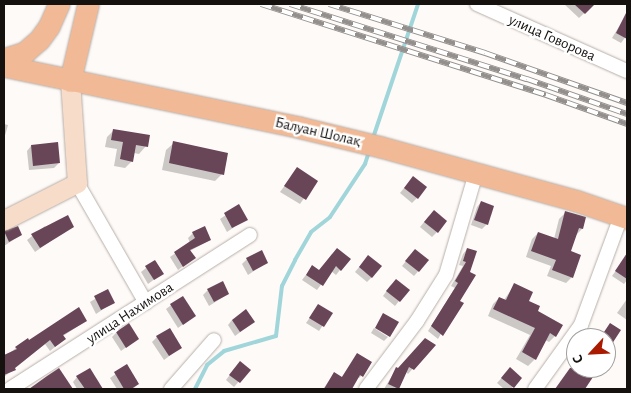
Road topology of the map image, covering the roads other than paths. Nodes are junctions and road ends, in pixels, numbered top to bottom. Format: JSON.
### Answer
{"nodes":[{"id":1,"x":59,"y":4,"type":"edge"},
{"id":2,"x":66,"y":4,"type":"edge"},
{"id":3,"x":88,"y":4,"type":"edge"},
{"id":4,"x":477,"y":4,"type":"edge"},
{"id":5,"x":4,"y":59,"type":"edge"},
{"id":6,"x":4,"y":66,"type":"edge"},
{"id":7,"x":627,"y":71,"type":"edge"},
{"id":8,"x":70,"y":81,"type":"junction"},
{"id":9,"x":476,"y":173,"type":"junction"},
{"id":10,"x":77,"y":183,"type":"junction"},
{"id":11,"x":624,"y":217,"type":"edge"},
{"id":12,"x":4,"y":220,"type":"edge"},
{"id":13,"x":250,"y":235,"type":"dead end"},
{"id":14,"x":146,"y":303,"type":"junction"},
{"id":15,"x":214,"y":340,"type":"dead end"},
{"id":16,"x":10,"y":389,"type":"edge"},
{"id":17,"x":170,"y":389,"type":"edge"},
{"id":18,"x":366,"y":389,"type":"edge"},
{"id":19,"x":535,"y":389,"type":"edge"}],
"edges":[{"from":1,"to":5,"type":"main road"},
{"from":2,"to":8,"type":"main road"},
{"from":3,"to":8,"type":"main road"},
{"from":4,"to":7,"type":"street","name":"улица Говорова"},
{"from":6,"to":8,"type":"main road","name":"Балуан Шолақ"},
{"from":8,"to":9,"type":"main road","name":"Балуан Шолақ"},
{"from":8,"to":10,"type":"street"},
{"from":9,"to":11,"type":"main road","name":"Балуан Шолақ"},
{"from":9,"to":18,"type":"street"},
{"from":10,"to":12,"type":"street"},
{"from":10,"to":14,"type":"street"},
{"from":11,"to":19,"type":"street"},
{"from":13,"to":14,"type":"street","name":"улица Нахимова"},
{"from":14,"to":16,"type":"street","name":"улица Нахимова"},
{"from":15,"to":17,"type":"street"}]}
